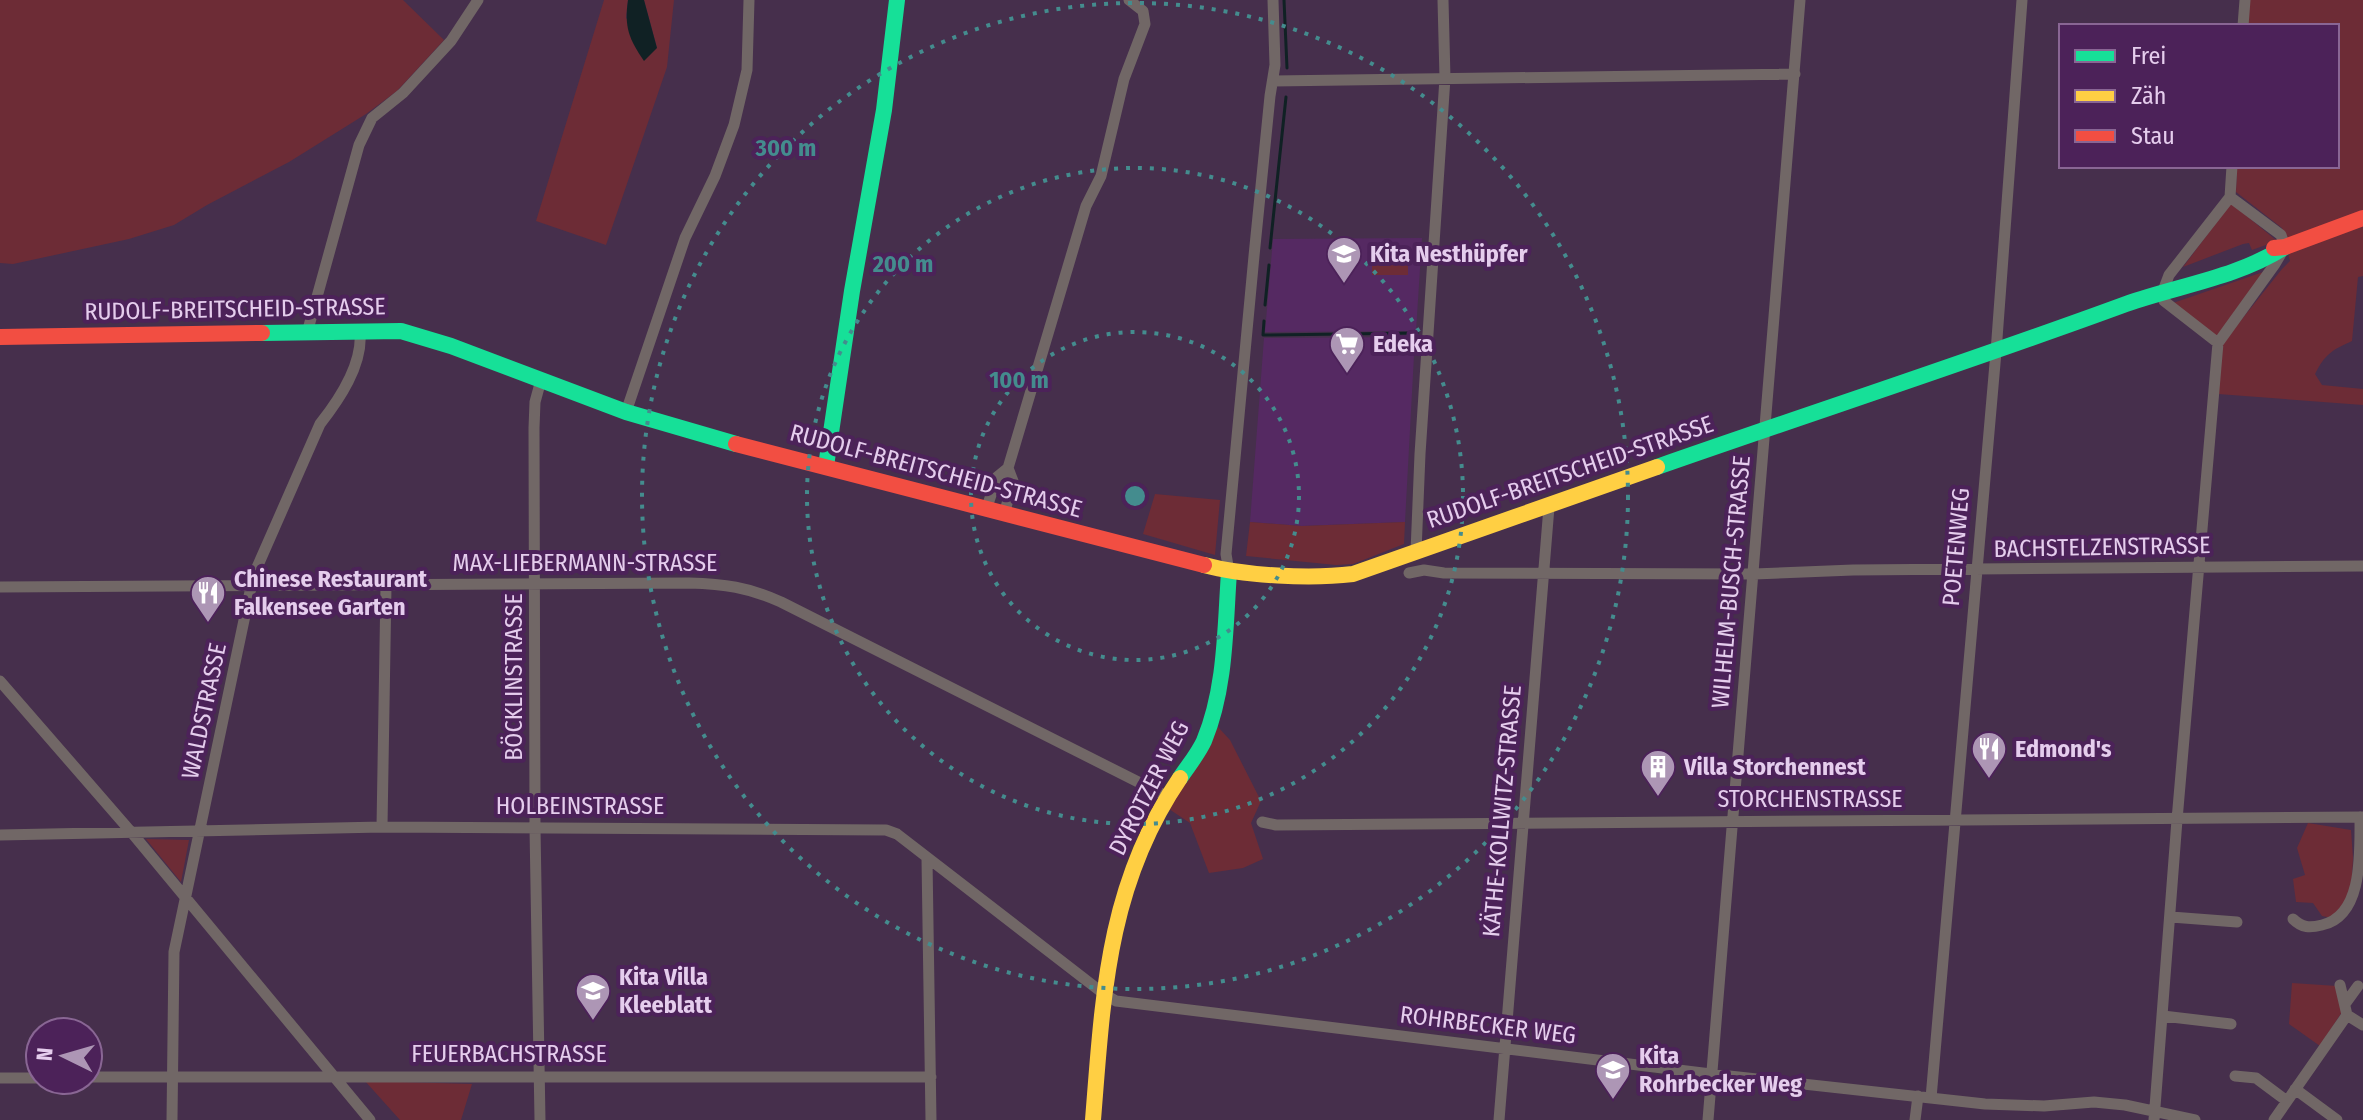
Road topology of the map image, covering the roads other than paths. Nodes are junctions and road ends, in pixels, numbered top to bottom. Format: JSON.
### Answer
{"nodes":[{"id":1,"x":478,"y":0,"type":"edge"},
{"id":2,"x":749,"y":0,"type":"edge"},
{"id":3,"x":897,"y":0,"type":"edge"},
{"id":4,"x":1129,"y":0,"type":"edge"},
{"id":5,"x":1273,"y":0,"type":"edge"},
{"id":6,"x":1443,"y":0,"type":"edge"},
{"id":7,"x":1800,"y":0,"type":"edge"},
{"id":8,"x":2022,"y":0,"type":"edge"},
{"id":9,"x":2245,"y":0,"type":"edge"},
{"id":10,"x":2243,"y":24,"type":"edge"},
{"id":11,"x":1795,"y":74,"type":"junction"},
{"id":12,"x":1445,"y":78,"type":"junction"},
{"id":13,"x":1273,"y":81,"type":"junction"},
{"id":14,"x":2232,"y":168,"type":"edge"},
{"id":15,"x":2230,"y":197,"type":"junction"},
{"id":16,"x":2363,"y":218,"type":"edge"},
{"id":17,"x":2285,"y":247,"type":"junction"},
{"id":18,"x":2163,"y":291,"type":"junction"},
{"id":19,"x":360,"y":332,"type":"junction"},
{"id":20,"x":307,"y":333,"type":"junction"},
{"id":21,"x":0,"y":337,"type":"edge"},
{"id":22,"x":2218,"y":343,"type":"junction"},
{"id":23,"x":1996,"y":352,"type":"junction"},
{"id":24,"x":541,"y":380,"type":"junction"},
{"id":25,"x":626,"y":412,"type":"junction"},
{"id":26,"x":1765,"y":429,"type":"junction"},
{"id":27,"x":826,"y":466,"type":"junction"},
{"id":28,"x":1008,"y":468,"type":"junction"},
{"id":29,"x":1549,"y":507,"type":"junction"},
{"id":30,"x":986,"y":510,"type":"junction"},
{"id":31,"x":1004,"y":515,"type":"junction"},
{"id":32,"x":1416,"y":552,"type":"junction"},
{"id":33,"x":2363,"y":566,"type":"edge"},
{"id":34,"x":2198,"y":568,"type":"junction"},
{"id":35,"x":1976,"y":570,"type":"junction"},
{"id":36,"x":1229,"y":572,"type":"junction"},
{"id":37,"x":1409,"y":573,"type":"dead end"},
{"id":38,"x":1544,"y":573,"type":"junction"},
{"id":39,"x":1754,"y":574,"type":"junction"},
{"id":40,"x":536,"y":585,"type":"junction"},
{"id":41,"x":386,"y":586,"type":"junction"},
{"id":42,"x":0,"y":587,"type":"edge"},
{"id":43,"x":251,"y":587,"type":"junction"},
{"id":44,"x":0,"y":681,"type":"edge"},
{"id":45,"x":1168,"y":797,"type":"junction"},
{"id":46,"x":2361,"y":817,"type":"edge"},
{"id":47,"x":1955,"y":820,"type":"junction"},
{"id":48,"x":2177,"y":820,"type":"junction"},
{"id":49,"x":1734,"y":821,"type":"junction"},
{"id":50,"x":1262,"y":822,"type":"dead end"},
{"id":51,"x":1524,"y":824,"type":"junction"},
{"id":52,"x":382,"y":827,"type":"junction"},
{"id":53,"x":535,"y":828,"type":"junction"},
{"id":54,"x":201,"y":832,"type":"junction"},
{"id":55,"x":132,"y":833,"type":"junction"},
{"id":56,"x":0,"y":835,"type":"edge"},
{"id":57,"x":927,"y":859,"type":"junction"},
{"id":58,"x":186,"y":900,"type":"junction"},
{"id":59,"x":2171,"y":917,"type":"junction"},
{"id":60,"x":2293,"y":919,"type":"dead end"},
{"id":61,"x":2237,"y":922,"type":"dead end"},
{"id":62,"x":2340,"y":985,"type":"dead end"},
{"id":63,"x":2358,"y":986,"type":"dead end"},
{"id":64,"x":1104,"y":994,"type":"junction"},
{"id":65,"x":2346,"y":1010,"type":"junction"},
{"id":66,"x":2163,"y":1016,"type":"junction"},
{"id":67,"x":2231,"y":1024,"type":"dead end"},
{"id":68,"x":2363,"y":1025,"type":"edge"},
{"id":69,"x":1504,"y":1050,"type":"junction"},
{"id":70,"x":1711,"y":1074,"type":"junction"},
{"id":71,"x":171,"y":1076,"type":"junction"},
{"id":72,"x":540,"y":1076,"type":"junction"},
{"id":73,"x":2235,"y":1076,"type":"dead end"},
{"id":74,"x":104,"y":1077,"type":"edge"},
{"id":75,"x":333,"y":1077,"type":"junction"},
{"id":76,"x":931,"y":1077,"type":"junction"},
{"id":77,"x":0,"y":1078,"type":"edge"},
{"id":78,"x":24,"y":1078,"type":"edge"},
{"id":79,"x":2295,"y":1089,"type":"junction"},
{"id":80,"x":1918,"y":1096,"type":"junction"},
{"id":81,"x":1931,"y":1098,"type":"junction"},
{"id":82,"x":2287,"y":1101,"type":"junction"},
{"id":83,"x":2044,"y":1106,"type":"junction"},
{"id":84,"x":2155,"y":1115,"type":"edge"},
{"id":85,"x":172,"y":1120,"type":"edge"},
{"id":86,"x":370,"y":1120,"type":"edge"},
{"id":87,"x":540,"y":1120,"type":"edge"},
{"id":88,"x":931,"y":1120,"type":"edge"},
{"id":89,"x":1093,"y":1120,"type":"edge"},
{"id":90,"x":1499,"y":1120,"type":"edge"},
{"id":91,"x":1708,"y":1120,"type":"edge"},
{"id":92,"x":1915,"y":1120,"type":"edge"},
{"id":93,"x":2044,"y":1120,"type":"edge"},
{"id":94,"x":2195,"y":1120,"type":"edge"},
{"id":95,"x":2274,"y":1120,"type":"edge"},
{"id":96,"x":2337,"y":1120,"type":"edge"}],
"edges":[{"from":1,"to":20,"type":"street"},
{"from":2,"to":25,"type":"street"},
{"from":3,"to":27,"type":"street"},
{"from":4,"to":28,"type":"street"},
{"from":5,"to":13,"type":"street"},
{"from":6,"to":12,"type":"street"},
{"from":7,"to":11,"type":"street","name":"WILHELM-BUSCH-STRASSE"},
{"from":8,"to":23,"type":"street","name":"POETENWEG"},
{"from":9,"to":10,"type":"street"},
{"from":11,"to":12,"type":"street"},
{"from":11,"to":26,"type":"street","name":"WILHELM-BUSCH-STRASSE"},
{"from":12,"to":13,"type":"street"},
{"from":12,"to":32,"type":"street"},
{"from":13,"to":36,"type":"street"},
{"from":14,"to":15,"type":"street"},
{"from":15,"to":17,"type":"street"},
{"from":15,"to":18,"type":"street"},
{"from":16,"to":17,"type":"street","name":"RUDOLF-BREITSCHEID-STRASSE"},
{"from":17,"to":18,"type":"street","name":"RUDOLF-BREITSCHEID-STRASSE"},
{"from":17,"to":22,"type":"street"},
{"from":18,"to":22,"type":"street"},
{"from":18,"to":23,"type":"street","name":"RUDOLF-BREITSCHEID-STRASSE"},
{"from":19,"to":20,"type":"street","name":"RUDOLF-BREITSCHEID-STRASSE"},
{"from":19,"to":24,"type":"street","name":"RUDOLF-BREITSCHEID-STRASSE"},
{"from":19,"to":43,"type":"street","name":"WALDSTRASSE"},
{"from":20,"to":21,"type":"street","name":"RUDOLF-BREITSCHEID-STRASSE"},
{"from":22,"to":34,"type":"street"},
{"from":23,"to":26,"type":"street","name":"RUDOLF-BREITSCHEID-STRASSE"},
{"from":23,"to":35,"type":"street","name":"POETENWEG"},
{"from":24,"to":25,"type":"street","name":"RUDOLF-BREITSCHEID-STRASSE"},
{"from":24,"to":40,"type":"street","name":"BÖCKLINSTRASSE"},
{"from":25,"to":27,"type":"street","name":"RUDOLF-BREITSCHEID-STRASSE"},
{"from":26,"to":29,"type":"street","name":"RUDOLF-BREITSCHEID-STRASSE"},
{"from":26,"to":39,"type":"street","name":"WILHELM-BUSCH-STRASSE"},
{"from":27,"to":30,"type":"street","name":"RUDOLF-BREITSCHEID-STRASSE"},
{"from":28,"to":30,"type":"street"},
{"from":28,"to":31,"type":"street"},
{"from":29,"to":32,"type":"street","name":"RUDOLF-BREITSCHEID-STRASSE"},
{"from":29,"to":38,"type":"street","name":"KÄTHE-KOLLWITZ-STRASSE"},
{"from":30,"to":31,"type":"street","name":"RUDOLF-BREITSCHEID-STRASSE"},
{"from":31,"to":36,"type":"street","name":"RUDOLF-BREITSCHEID-STRASSE"},
{"from":32,"to":36,"type":"street","name":"RUDOLF-BREITSCHEID-STRASSE"},
{"from":33,"to":34,"type":"street","name":"BACHSTELZENSTRASSE"},
{"from":34,"to":35,"type":"street","name":"BACHSTELZENSTRASSE"},
{"from":34,"to":48,"type":"street"},
{"from":35,"to":39,"type":"street","name":"BACHSTELZENSTRASSE"},
{"from":35,"to":47,"type":"street","name":"POETENWEG"},
{"from":36,"to":45,"type":"street","name":"DYROTZER WEG"},
{"from":37,"to":38,"type":"street","name":"BACHSTELZENSTRASSE"},
{"from":38,"to":39,"type":"street","name":"BACHSTELZENSTRASSE"},
{"from":38,"to":51,"type":"street","name":"KÄTHE-KOLLWITZ-STRASSE"},
{"from":39,"to":49,"type":"street","name":"WILHELM-BUSCH-STRASSE"},
{"from":40,"to":41,"type":"street","name":"MAX-LIEBERMANN-STRASSE"},
{"from":40,"to":45,"type":"street","name":"MAX-LIEBERMANN-STRASSE"},
{"from":40,"to":53,"type":"street","name":"BÖCKLINSTRASSE"},
{"from":41,"to":43,"type":"street","name":"MAX-LIEBERMANN-STRASSE"},
{"from":41,"to":52,"type":"street"},
{"from":42,"to":43,"type":"street","name":"MAX-LIEBERMANN-STRASSE"},
{"from":43,"to":54,"type":"street","name":"WALDSTRASSE"},
{"from":44,"to":55,"type":"street"},
{"from":45,"to":64,"type":"street","name":"DYROTZER WEG"},
{"from":46,"to":48,"type":"street","name":"STORCHENSTRASSE"},
{"from":46,"to":60,"type":"street","name":"STORCHENSTRASSE"},
{"from":47,"to":48,"type":"street","name":"STORCHENSTRASSE"},
{"from":47,"to":49,"type":"street","name":"STORCHENSTRASSE"},
{"from":47,"to":81,"type":"street","name":"POETENWEG"},
{"from":48,"to":59,"type":"street"},
{"from":49,"to":51,"type":"street","name":"STORCHENSTRASSE"},
{"from":49,"to":70,"type":"street","name":"WILHELM-BUSCH-STRASSE"},
{"from":50,"to":51,"type":"street","name":"STORCHENSTRASSE"},
{"from":51,"to":69,"type":"street","name":"KÄTHE-KOLLWITZ-STRASSE"},
{"from":52,"to":53,"type":"street","name":"HOLBEINSTRASSE"},
{"from":52,"to":54,"type":"street","name":"HOLBEINSTRASSE"},
{"from":53,"to":57,"type":"street","name":"HOLBEINSTRASSE"},
{"from":53,"to":72,"type":"street","name":"BÖCKLINSTRASSE"},
{"from":54,"to":55,"type":"street","name":"HOLBEINSTRASSE"},
{"from":54,"to":58,"type":"street","name":"WALDSTRASSE"},
{"from":55,"to":56,"type":"street","name":"HOLBEINSTRASSE"},
{"from":55,"to":58,"type":"street"},
{"from":57,"to":64,"type":"street","name":"HOLBEINSTRASSE"},
{"from":57,"to":76,"type":"street"},
{"from":58,"to":71,"type":"street","name":"WALDSTRASSE"},
{"from":58,"to":75,"type":"street"},
{"from":59,"to":61,"type":"street"},
{"from":59,"to":66,"type":"street"},
{"from":62,"to":65,"type":"street"},
{"from":63,"to":65,"type":"street"},
{"from":64,"to":69,"type":"street","name":"ROHRBECKER WEG"},
{"from":64,"to":89,"type":"street","name":"DYROTZER WEG"},
{"from":65,"to":68,"type":"street"},
{"from":65,"to":79,"type":"street"},
{"from":66,"to":67,"type":"street"},
{"from":66,"to":84,"type":"street"},
{"from":69,"to":70,"type":"street","name":"ROHRBECKER WEG"},
{"from":69,"to":90,"type":"street","name":"KÄTHE-KOLLWITZ-STRASSE"},
{"from":70,"to":80,"type":"street","name":"ROHRBECKER WEG"},
{"from":70,"to":91,"type":"street","name":"WILHELM-BUSCH-STRASSE"},
{"from":71,"to":74,"type":"street","name":"FEUERBACHSTRASSE"},
{"from":71,"to":75,"type":"street","name":"FEUERBACHSTRASSE"},
{"from":71,"to":85,"type":"street","name":"WALDSTRASSE"},
{"from":72,"to":75,"type":"street","name":"FEUERBACHSTRASSE"},
{"from":72,"to":76,"type":"street","name":"FEUERBACHSTRASSE"},
{"from":72,"to":87,"type":"street","name":"BÖCKLINSTRASSE"},
{"from":73,"to":82,"type":"street"},
{"from":75,"to":86,"type":"street"},
{"from":76,"to":88,"type":"street"},
{"from":77,"to":78,"type":"street"},
{"from":79,"to":82,"type":"street"},
{"from":79,"to":96,"type":"street"},
{"from":80,"to":81,"type":"street","name":"ROHRBECKER WEG"},
{"from":80,"to":92,"type":"street"},
{"from":81,"to":83,"type":"street","name":"ROHRBECKER WEG"},
{"from":82,"to":95,"type":"street"},
{"from":83,"to":84,"type":"street","name":"ROHRBECKER WEG"},
{"from":83,"to":93,"type":"street"},
{"from":84,"to":94,"type":"street","name":"ROHRBECKER WEG"}]}
